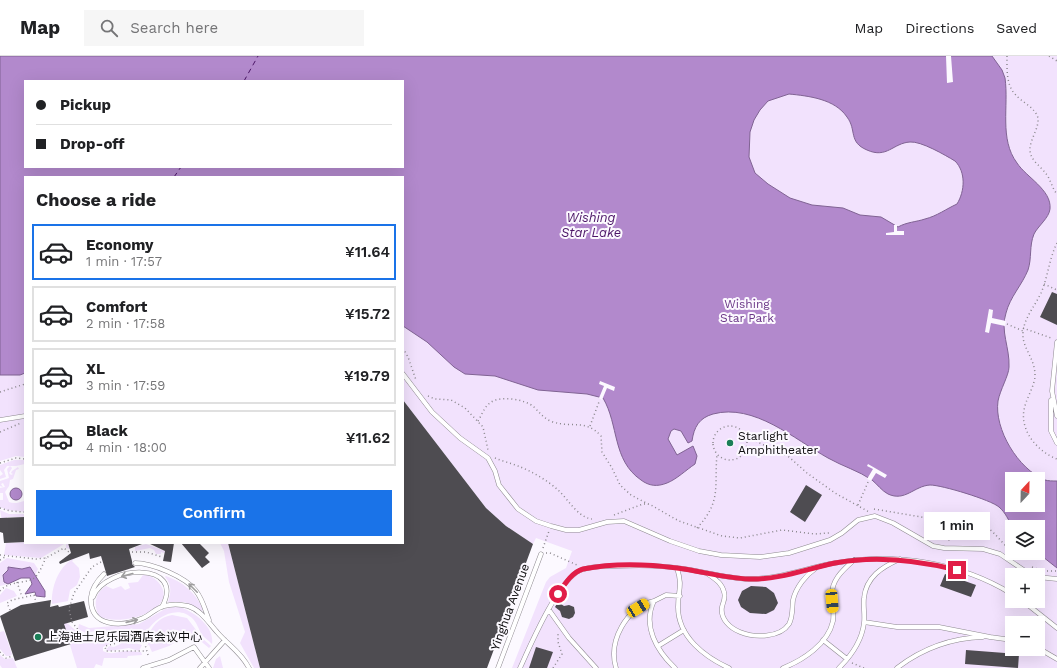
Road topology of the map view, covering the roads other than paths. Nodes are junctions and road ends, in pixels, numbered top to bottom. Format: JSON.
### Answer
{"nodes":[{"id":1,"x":1057,"y":341,"type":"edge"},
{"id":2,"x":404,"y":375,"type":"edge"},
{"id":3,"x":1052,"y":391,"type":"junction"},
{"id":4,"x":24,"y":416,"type":"edge"},
{"id":5,"x":1057,"y":416,"type":"edge"},
{"id":6,"x":0,"y":420,"type":"edge"},
{"id":7,"x":1057,"y":443,"type":"edge"},
{"id":8,"x":540,"y":554,"type":"road end"},
{"id":9,"x":900,"y":559,"type":"junction"},
{"id":10,"x":854,"y":560,"type":"junction"},
{"id":11,"x":135,"y":563,"type":"dead end"},
{"id":12,"x":820,"y":566,"type":"junction"},
{"id":13,"x":157,"y":568,"type":"junction"},
{"id":14,"x":677,"y":568,"type":"junction"},
{"id":15,"x":1022,"y":568,"type":"edge"},
{"id":16,"x":140,"y":571,"type":"junction"},
{"id":17,"x":706,"y":573,"type":"junction"},
{"id":18,"x":104,"y":574,"type":"dead end"},
{"id":19,"x":1045,"y":578,"type":"edge"},
{"id":20,"x":1057,"y":579,"type":"edge"},
{"id":21,"x":1005,"y":590,"type":"edge"},
{"id":22,"x":680,"y":596,"type":"junction"},
{"id":23,"x":654,"y":601,"type":"junction"},
{"id":24,"x":91,"y":605,"type":"junction"},
{"id":25,"x":162,"y":607,"type":"junction"},
{"id":26,"x":1032,"y":608,"type":"edge"},
{"id":27,"x":549,"y":610,"type":"junction"},
{"id":28,"x":209,"y":622,"type":"junction"},
{"id":29,"x":864,"y":622,"type":"junction"},
{"id":30,"x":1057,"y":628,"type":"edge"},
{"id":31,"x":684,"y":630,"type":"junction"},
{"id":32,"x":990,"y":637,"type":"junction"},
{"id":33,"x":1005,"y":639,"type":"edge"},
{"id":34,"x":225,"y":640,"type":"junction"},
{"id":35,"x":823,"y":640,"type":"junction"},
{"id":36,"x":658,"y":646,"type":"junction"},
{"id":37,"x":1045,"y":652,"type":"edge"},
{"id":38,"x":244,"y":658,"type":"junction"},
{"id":39,"x":847,"y":659,"type":"junction"},
{"id":40,"x":1057,"y":659,"type":"edge"},
{"id":41,"x":206,"y":663,"type":"junction"},
{"id":42,"x":143,"y":668,"type":"edge"},
{"id":43,"x":200,"y":668,"type":"edge"},
{"id":44,"x":209,"y":668,"type":"edge"},
{"id":45,"x":244,"y":668,"type":"edge"},
{"id":46,"x":249,"y":668,"type":"edge"},
{"id":47,"x":498,"y":668,"type":"edge"},
{"id":48,"x":520,"y":668,"type":"edge"},
{"id":49,"x":596,"y":668,"type":"edge"},
{"id":50,"x":616,"y":668,"type":"edge"},
{"id":51,"x":675,"y":668,"type":"edge"},
{"id":52,"x":729,"y":668,"type":"edge"},
{"id":53,"x":783,"y":668,"type":"edge"},
{"id":54,"x":839,"y":668,"type":"edge"},
{"id":55,"x":897,"y":668,"type":"edge"}],
"edges":[{"from":1,"to":3,"type":"lane"},
{"from":2,"to":15,"type":"lane"},
{"from":3,"to":5,"type":"lane"},
{"from":3,"to":7,"type":"lane"},
{"from":4,"to":6,"type":"lane"},
{"from":8,"to":47,"type":"lane","name":"Yinghua Avenue"},
{"from":9,"to":10,"type":"lane"},
{"from":9,"to":21,"type":"lane"},
{"from":9,"to":29,"type":"lane"},
{"from":10,"to":12,"type":"lane"},
{"from":10,"to":35,"type":"lane"},
{"from":11,"to":13,"type":"lane"},
{"from":12,"to":17,"type":"lane"},
{"from":12,"to":17,"type":"lane"},
{"from":13,"to":16,"type":"lane"},
{"from":28,"to":13,"type":"lane","one_way":true},
{"from":14,"to":17,"type":"lane"},
{"from":14,"to":22,"type":"lane"},
{"from":14,"to":27,"type":"lane"},
{"from":16,"to":24,"type":"lane","one_way":true},
{"from":16,"to":25,"type":"lane"},
{"from":18,"to":24,"type":"lane"},
{"from":19,"to":20,"type":"lane"},
{"from":22,"to":23,"type":"lane"},
{"from":22,"to":31,"type":"lane"},
{"from":23,"to":36,"type":"lane"},
{"from":23,"to":50,"type":"lane"},
{"from":24,"to":25,"type":"lane","one_way":true},
{"from":25,"to":28,"type":"lane"},
{"from":26,"to":30,"type":"lane"},
{"from":27,"to":48,"type":"lane"},
{"from":27,"to":49,"type":"lane"},
{"from":28,"to":34,"type":"lane"},
{"from":29,"to":32,"type":"lane"},
{"from":29,"to":39,"type":"lane"},
{"from":31,"to":36,"type":"lane"},
{"from":31,"to":52,"type":"lane"},
{"from":32,"to":33,"type":"lane"},
{"from":32,"to":55,"type":"lane"},
{"from":34,"to":38,"type":"lane"},
{"from":34,"to":41,"type":"lane"},
{"from":35,"to":39,"type":"lane"},
{"from":35,"to":53,"type":"lane"},
{"from":36,"to":51,"type":"lane"},
{"from":37,"to":40,"type":"lane"},
{"from":38,"to":45,"type":"lane"},
{"from":38,"to":46,"type":"lane"},
{"from":39,"to":54,"type":"lane"},
{"from":41,"to":42,"type":"lane"},
{"from":41,"to":43,"type":"lane"},
{"from":41,"to":44,"type":"lane"}]}
